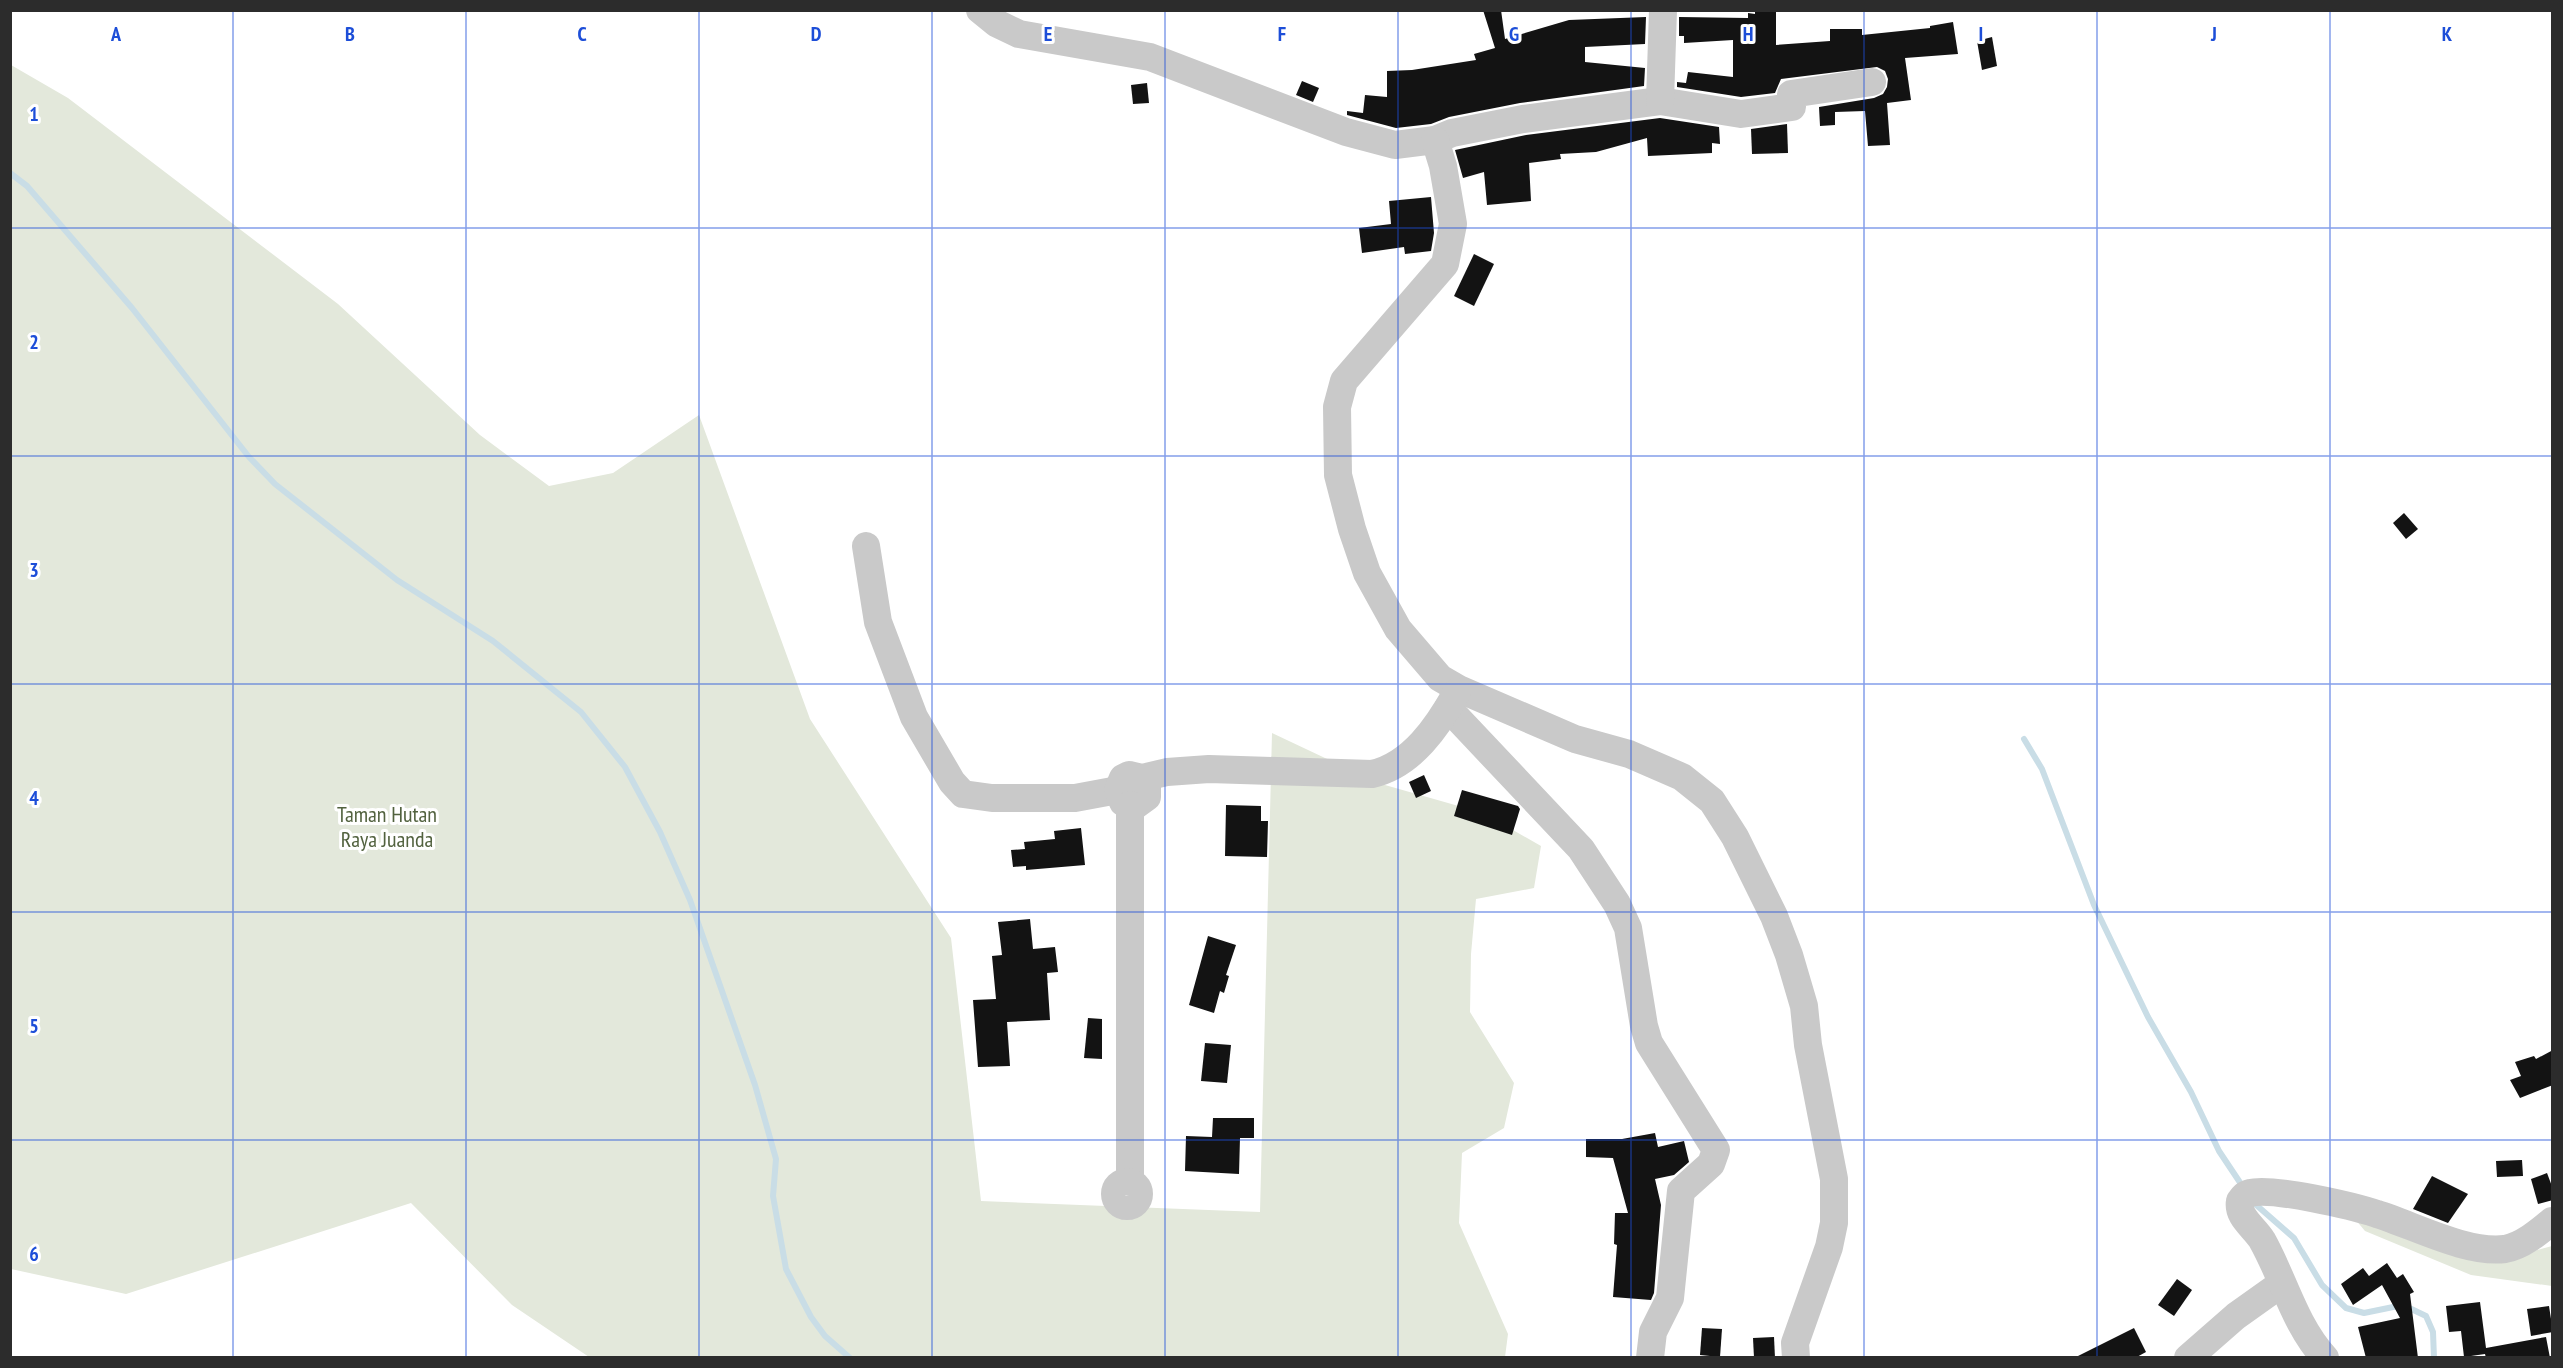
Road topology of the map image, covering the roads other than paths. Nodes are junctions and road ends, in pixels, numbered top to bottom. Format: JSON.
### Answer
{"nodes":[{"id":1,"x":980,"y":10,"type":"edge"},
{"id":2,"x":1663,"y":10,"type":"edge"},
{"id":3,"x":1872,"y":82,"type":"dead end"},
{"id":4,"x":1660,"y":101,"type":"junction"},
{"id":5,"x":1435,"y":140,"type":"junction"},
{"id":6,"x":866,"y":546,"type":"dead end"},
{"id":7,"x":1454,"y":699,"type":"junction"},
{"id":8,"x":1130,"y":791,"type":"junction"},
{"id":9,"x":1130,"y":1182,"type":"dead end"},
{"id":10,"x":2553,"y":1221,"type":"edge"},
{"id":11,"x":2281,"y":1284,"type":"junction"},
{"id":12,"x":1650,"y":1358,"type":"edge"},
{"id":13,"x":1796,"y":1358,"type":"edge"},
{"id":14,"x":2188,"y":1358,"type":"edge"},
{"id":15,"x":2325,"y":1358,"type":"edge"}],
"edges":[{"from":1,"to":5,"type":"street"},
{"from":2,"to":4,"type":"street"},
{"from":3,"to":4,"type":"street"},
{"from":4,"to":5,"type":"street"},
{"from":5,"to":7,"type":"street"},
{"from":6,"to":8,"type":"street"},
{"from":7,"to":8,"type":"street"},
{"from":7,"to":12,"type":"street"},
{"from":7,"to":13,"type":"street"},
{"from":8,"to":9,"type":"street"},
{"from":10,"to":11,"type":"street"},
{"from":11,"to":14,"type":"street"},
{"from":11,"to":15,"type":"street"}]}
